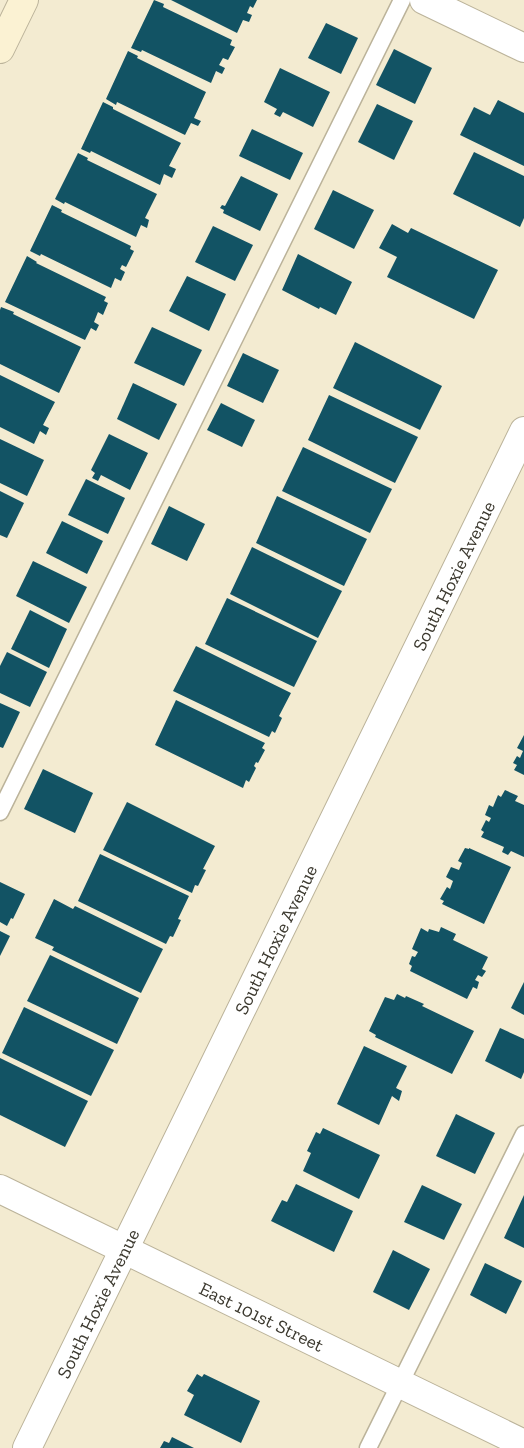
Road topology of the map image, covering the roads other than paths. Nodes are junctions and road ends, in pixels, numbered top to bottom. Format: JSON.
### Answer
{"nodes":[{"id":1,"x":24,"y":0,"type":"edge"},
{"id":2,"x":402,"y":0,"type":"edge"},
{"id":3,"x":424,"y":0,"type":"edge"},
{"id":4,"x":524,"y":48,"type":"edge"},
{"id":5,"x":0,"y":49,"type":"edge"},
{"id":6,"x":524,"y":431,"type":"edge"},
{"id":7,"x":0,"y":812,"type":"edge"},
{"id":8,"x":524,"y":1134,"type":"edge"},
{"id":9,"x":0,"y":1189,"type":"edge"},
{"id":10,"x":124,"y":1249,"type":"junction"},
{"id":11,"x":400,"y":1383,"type":"junction"},
{"id":12,"x":524,"y":1444,"type":"edge"},
{"id":13,"x":27,"y":1448,"type":"edge"},
{"id":14,"x":368,"y":1448,"type":"edge"}],
"edges":[{"from":1,"to":5,"type":"main road"},
{"from":2,"to":7,"type":"lane"},
{"from":3,"to":4,"type":"street"},
{"from":6,"to":10,"type":"street","name":"South Hoxie Avenue"},
{"from":8,"to":11,"type":"lane"},
{"from":9,"to":10,"type":"street","name":"East 101st Street"},
{"from":10,"to":11,"type":"street","name":"East 101st Street"},
{"from":10,"to":13,"type":"street","name":"South Hoxie Avenue"},
{"from":11,"to":12,"type":"street","name":"East 101st Street"},
{"from":11,"to":14,"type":"lane"}]}
